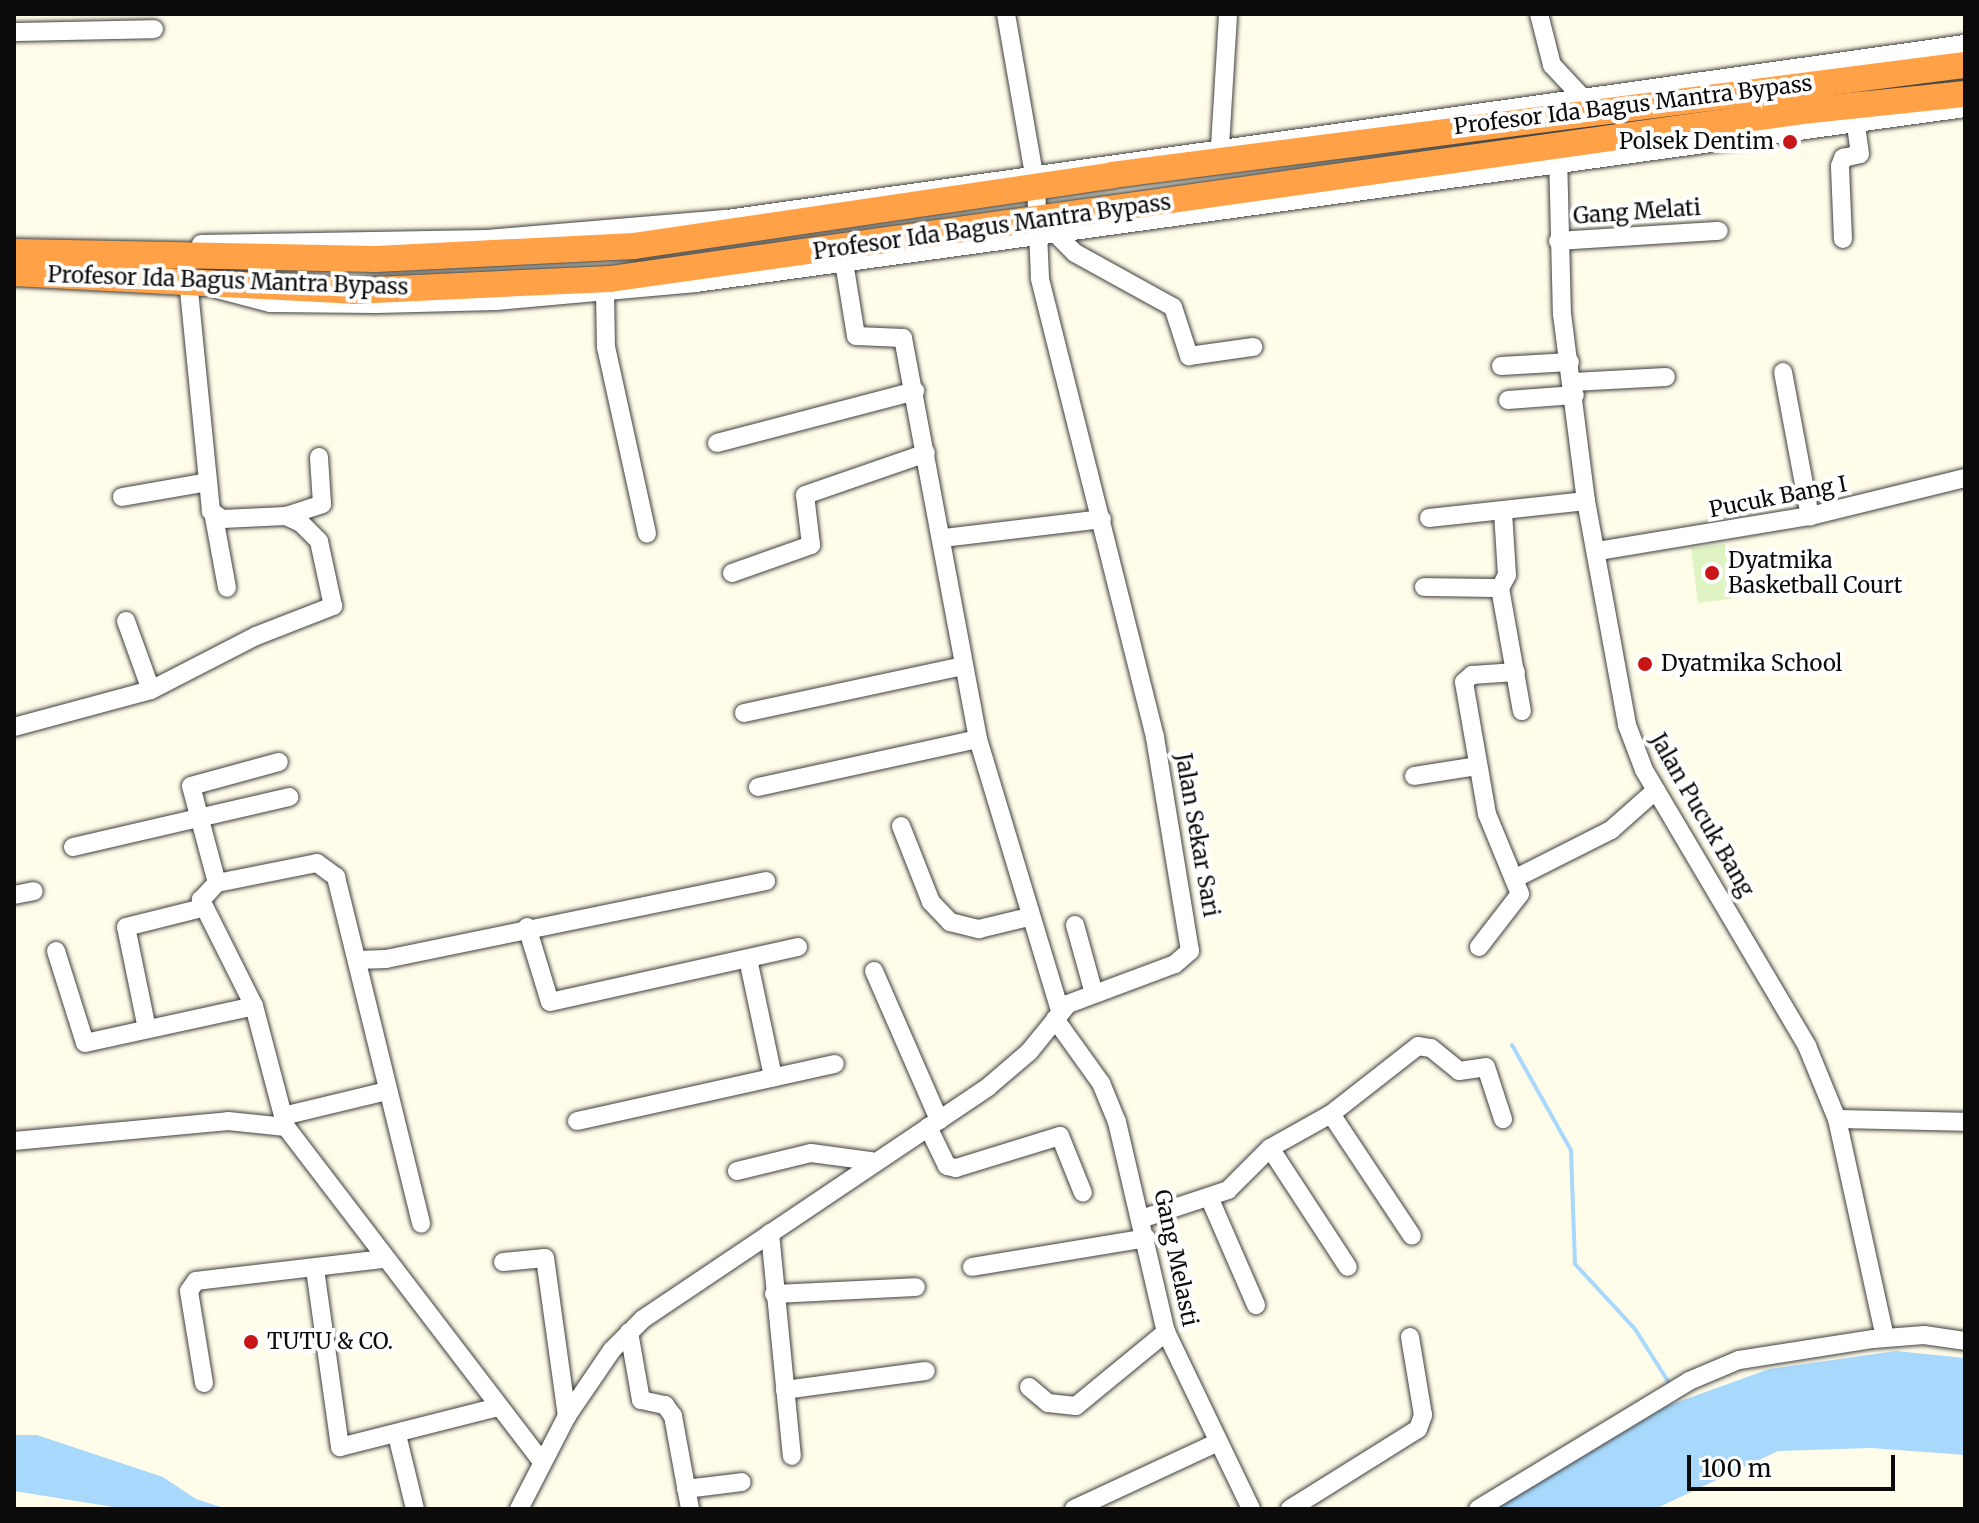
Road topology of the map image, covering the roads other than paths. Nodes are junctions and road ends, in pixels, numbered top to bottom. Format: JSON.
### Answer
{"nodes":[{"id":1,"x":1006,"y":14,"type":"edge"},
{"id":2,"x":1228,"y":14,"type":"edge"},
{"id":3,"x":1539,"y":14,"type":"edge"},
{"id":4,"x":154,"y":29,"type":"dead end"},
{"id":5,"x":14,"y":32,"type":"edge"},
{"id":6,"x":1965,"y":44,"type":"edge"},
{"id":7,"x":1965,"y":65,"type":"edge"},
{"id":8,"x":1965,"y":94,"type":"edge"},
{"id":9,"x":1580,"y":95,"type":"junction"},
{"id":10,"x":1715,"y":95,"type":"junction"},
{"id":11,"x":1965,"y":108,"type":"edge"},
{"id":12,"x":1855,"y":119,"type":"junction"},
{"id":13,"x":1724,"y":124,"type":"junction"},
{"id":14,"x":1407,"y":127,"type":"junction"},
{"id":15,"x":1220,"y":146,"type":"junction"},
{"id":16,"x":1558,"y":155,"type":"junction"},
{"id":17,"x":1035,"y":179,"type":"junction"},
{"id":18,"x":1045,"y":229,"type":"junction"},
{"id":19,"x":1719,"y":231,"type":"dead end"},
{"id":20,"x":1843,"y":239,"type":"dead end"},
{"id":21,"x":1558,"y":241,"type":"junction"},
{"id":22,"x":14,"y":252,"type":"edge"},
{"id":23,"x":165,"y":256,"type":"junction"},
{"id":24,"x":844,"y":262,"type":"junction"},
{"id":25,"x":14,"y":273,"type":"edge"},
{"id":26,"x":196,"y":281,"type":"junction"},
{"id":27,"x":605,"y":292,"type":"junction"},
{"id":28,"x":1253,"y":347,"type":"dead end"},
{"id":29,"x":1570,"y":362,"type":"junction"},
{"id":30,"x":1501,"y":366,"type":"dead end"},
{"id":31,"x":1783,"y":372,"type":"dead end"},
{"id":32,"x":1666,"y":377,"type":"dead end"},
{"id":33,"x":1574,"y":388,"type":"junction"},
{"id":34,"x":915,"y":391,"type":"junction"},
{"id":35,"x":1508,"y":400,"type":"dead end"},
{"id":36,"x":717,"y":443,"type":"dead end"},
{"id":37,"x":926,"y":453,"type":"junction"},
{"id":38,"x":319,"y":457,"type":"dead end"},
{"id":39,"x":1965,"y":478,"type":"edge"},
{"id":40,"x":208,"y":482,"type":"junction"},
{"id":41,"x":122,"y":497,"type":"dead end"},
{"id":42,"x":1586,"y":501,"type":"junction"},
{"id":43,"x":1503,"y":512,"type":"junction"},
{"id":44,"x":286,"y":516,"type":"junction"},
{"id":45,"x":1810,"y":516,"type":"junction"},
{"id":46,"x":214,"y":517,"type":"junction"},
{"id":47,"x":1429,"y":518,"type":"dead end"},
{"id":48,"x":1102,"y":519,"type":"junction"},
{"id":49,"x":647,"y":534,"type":"dead end"},
{"id":50,"x":943,"y":538,"type":"junction"},
{"id":51,"x":1598,"y":551,"type":"junction"},
{"id":52,"x":732,"y":573,"type":"dead end"},
{"id":53,"x":1424,"y":587,"type":"dead end"},
{"id":54,"x":227,"y":588,"type":"dead end"},
{"id":55,"x":1500,"y":588,"type":"junction"},
{"id":56,"x":126,"y":621,"type":"dead end"},
{"id":57,"x":963,"y":666,"type":"junction"},
{"id":58,"x":1516,"y":672,"type":"junction"},
{"id":59,"x":151,"y":690,"type":"junction"},
{"id":60,"x":1522,"y":711,"type":"dead end"},
{"id":61,"x":744,"y":713,"type":"dead end"},
{"id":62,"x":14,"y":727,"type":"edge"},
{"id":63,"x":978,"y":739,"type":"junction"},
{"id":64,"x":279,"y":762,"type":"dead end"},
{"id":65,"x":1477,"y":766,"type":"junction"},
{"id":66,"x":1414,"y":776,"type":"dead end"},
{"id":67,"x":758,"y":787,"type":"dead end"},
{"id":68,"x":1656,"y":790,"type":"junction"},
{"id":69,"x":289,"y":797,"type":"dead end"},
{"id":70,"x":196,"y":820,"type":"junction"},
{"id":71,"x":901,"y":826,"type":"dead end"},
{"id":72,"x":73,"y":847,"type":"dead end"},
{"id":73,"x":1514,"y":879,"type":"junction"},
{"id":74,"x":766,"y":881,"type":"dead end"},
{"id":75,"x":217,"y":883,"type":"junction"},
{"id":76,"x":34,"y":891,"type":"dead end"},
{"id":77,"x":14,"y":895,"type":"edge"},
{"id":78,"x":202,"y":908,"type":"junction"},
{"id":79,"x":1029,"y":917,"type":"junction"},
{"id":80,"x":1075,"y":925,"type":"dead end"},
{"id":81,"x":527,"y":927,"type":"junction"},
{"id":82,"x":798,"y":947,"type":"dead end"},
{"id":83,"x":1479,"y":947,"type":"dead end"},
{"id":84,"x":56,"y":951,"type":"dead end"},
{"id":85,"x":748,"y":959,"type":"junction"},
{"id":86,"x":357,"y":960,"type":"junction"},
{"id":87,"x":874,"y":971,"type":"dead end"},
{"id":88,"x":1093,"y":990,"type":"junction"},
{"id":89,"x":254,"y":1006,"type":"junction"},
{"id":90,"x":1057,"y":1015,"type":"junction"},
{"id":91,"x":147,"y":1029,"type":"junction"},
{"id":92,"x":835,"y":1064,"type":"dead end"},
{"id":93,"x":773,"y":1077,"type":"junction"},
{"id":94,"x":387,"y":1091,"type":"junction"},
{"id":95,"x":1331,"y":1114,"type":"junction"},
{"id":96,"x":1503,"y":1119,"type":"dead end"},
{"id":97,"x":1837,"y":1119,"type":"junction"},
{"id":98,"x":284,"y":1121,"type":"junction"},
{"id":99,"x":577,"y":1121,"type":"dead end"},
{"id":100,"x":1965,"y":1122,"type":"edge"},
{"id":101,"x":934,"y":1124,"type":"junction"},
{"id":102,"x":14,"y":1141,"type":"edge"},
{"id":103,"x":1270,"y":1148,"type":"junction"},
{"id":104,"x":871,"y":1161,"type":"junction"},
{"id":105,"x":737,"y":1171,"type":"dead end"},
{"id":106,"x":1083,"y":1193,"type":"dead end"},
{"id":107,"x":1209,"y":1197,"type":"junction"},
{"id":108,"x":1141,"y":1219,"type":"junction"},
{"id":109,"x":421,"y":1224,"type":"dead end"},
{"id":110,"x":770,"y":1233,"type":"junction"},
{"id":111,"x":1412,"y":1236,"type":"dead end"},
{"id":112,"x":1147,"y":1238,"type":"junction"},
{"id":113,"x":384,"y":1259,"type":"junction"},
{"id":114,"x":503,"y":1262,"type":"dead end"},
{"id":115,"x":972,"y":1267,"type":"dead end"},
{"id":116,"x":1348,"y":1267,"type":"dead end"},
{"id":117,"x":315,"y":1269,"type":"junction"},
{"id":118,"x":916,"y":1287,"type":"dead end"},
{"id":119,"x":774,"y":1294,"type":"junction"},
{"id":120,"x":1256,"y":1305,"type":"dead end"},
{"id":121,"x":629,"y":1332,"type":"junction"},
{"id":122,"x":1166,"y":1332,"type":"junction"},
{"id":123,"x":1410,"y":1337,"type":"dead end"},
{"id":124,"x":1885,"y":1338,"type":"junction"},
{"id":125,"x":1965,"y":1341,"type":"edge"},
{"id":126,"x":926,"y":1371,"type":"dead end"},
{"id":127,"x":204,"y":1383,"type":"dead end"},
{"id":128,"x":1029,"y":1387,"type":"dead end"},
{"id":129,"x":785,"y":1390,"type":"junction"},
{"id":130,"x":498,"y":1407,"type":"junction"},
{"id":131,"x":567,"y":1416,"type":"junction"},
{"id":132,"x":397,"y":1435,"type":"junction"},
{"id":133,"x":1216,"y":1443,"type":"junction"},
{"id":134,"x":792,"y":1456,"type":"dead end"},
{"id":135,"x":541,"y":1460,"type":"junction"},
{"id":136,"x":742,"y":1482,"type":"dead end"},
{"id":137,"x":686,"y":1489,"type":"junction"},
{"id":138,"x":415,"y":1509,"type":"edge"},
{"id":139,"x":519,"y":1509,"type":"edge"},
{"id":140,"x":690,"y":1509,"type":"edge"},
{"id":141,"x":1074,"y":1509,"type":"edge"},
{"id":142,"x":1251,"y":1509,"type":"edge"},
{"id":143,"x":1290,"y":1509,"type":"edge"},
{"id":144,"x":1478,"y":1509,"type":"edge"}],
"edges":[{"from":1,"to":17,"type":"street","name":"Jalan Sekar Sari"},
{"from":2,"to":15,"type":"street"},
{"from":3,"to":9,"type":"street"},
{"from":4,"to":5,"type":"street"},
{"from":6,"to":9,"type":"street"},
{"from":7,"to":10,"type":"highway","name":"Profesor Ida Bagus Mantra Bypass"},
{"from":8,"to":13,"type":"highway","name":"Profesor Ida Bagus Mantra Bypass"},
{"from":9,"to":14,"type":"street"},
{"from":10,"to":13,"type":"highway"},
{"from":10,"to":14,"type":"highway","name":"Profesor Ida Bagus Mantra Bypass"},
{"from":11,"to":12,"type":"street"},
{"from":12,"to":16,"type":"street"},
{"from":12,"to":20,"type":"street"},
{"from":13,"to":16,"type":"highway","name":"Profesor Ida Bagus Mantra Bypass"},
{"from":14,"to":15,"type":"street"},
{"from":14,"to":17,"type":"highway","name":"Profesor Ida Bagus Mantra Bypass"},
{"from":15,"to":17,"type":"street"},
{"from":16,"to":18,"type":"highway","name":"Profesor Ida Bagus Mantra Bypass"},
{"from":16,"to":21,"type":"street","name":"Jalan Pucuk Bang"},
{"from":17,"to":18,"type":"street","name":"Jalan Sekar Sari"},
{"from":17,"to":23,"type":"highway","name":"Profesor Ida Bagus Mantra Bypass"},
{"from":18,"to":24,"type":"street"},
{"from":18,"to":26,"type":"highway","name":"Profesor Ida Bagus Mantra Bypass"},
{"from":18,"to":28,"type":"street"},
{"from":18,"to":48,"type":"street","name":"Jalan Sekar Sari"},
{"from":19,"to":21,"type":"street","name":"Gang Melati"},
{"from":21,"to":29,"type":"street","name":"Jalan Pucuk Bang"},
{"from":22,"to":23,"type":"highway","name":"Profesor Ida Bagus Mantra Bypass"},
{"from":23,"to":26,"type":"highway"},
{"from":24,"to":27,"type":"street"},
{"from":24,"to":34,"type":"street","name":"Gang Melasti"},
{"from":25,"to":26,"type":"highway","name":"Profesor Ida Bagus Mantra Bypass"},
{"from":26,"to":27,"type":"street"},
{"from":26,"to":40,"type":"street"},
{"from":27,"to":49,"type":"street"},
{"from":29,"to":30,"type":"street"},
{"from":29,"to":33,"type":"street","name":"Jalan Pucuk Bang"},
{"from":31,"to":45,"type":"street"},
{"from":32,"to":33,"type":"street"},
{"from":33,"to":35,"type":"street"},
{"from":33,"to":42,"type":"street","name":"Jalan Pucuk Bang"},
{"from":34,"to":36,"type":"street"},
{"from":34,"to":37,"type":"street","name":"Gang Melasti"},
{"from":37,"to":50,"type":"street","name":"Gang Melasti"},
{"from":37,"to":52,"type":"street"},
{"from":38,"to":44,"type":"street"},
{"from":39,"to":45,"type":"street","name":"Pucuk Bang I"},
{"from":40,"to":41,"type":"street"},
{"from":40,"to":46,"type":"street"},
{"from":42,"to":43,"type":"street"},
{"from":42,"to":51,"type":"street","name":"Jalan Pucuk Bang"},
{"from":43,"to":47,"type":"street"},
{"from":43,"to":55,"type":"street"},
{"from":44,"to":46,"type":"street"},
{"from":44,"to":59,"type":"street"},
{"from":45,"to":51,"type":"street","name":"Pucuk Bang I"},
{"from":46,"to":54,"type":"street"},
{"from":48,"to":50,"type":"street"},
{"from":48,"to":88,"type":"street","name":"Jalan Sekar Sari"},
{"from":50,"to":57,"type":"street","name":"Gang Melasti"},
{"from":51,"to":68,"type":"street","name":"Jalan Pucuk Bang"},
{"from":53,"to":55,"type":"street"},
{"from":55,"to":58,"type":"street"},
{"from":56,"to":59,"type":"street"},
{"from":57,"to":61,"type":"street"},
{"from":57,"to":63,"type":"street","name":"Gang Melasti"},
{"from":58,"to":60,"type":"street"},
{"from":58,"to":65,"type":"street"},
{"from":59,"to":62,"type":"street"},
{"from":63,"to":67,"type":"street"},
{"from":63,"to":79,"type":"street","name":"Gang Melasti"},
{"from":64,"to":70,"type":"street"},
{"from":65,"to":66,"type":"street"},
{"from":65,"to":73,"type":"street"},
{"from":68,"to":73,"type":"street"},
{"from":68,"to":97,"type":"street","name":"Jalan Pucuk Bang"},
{"from":69,"to":70,"type":"street"},
{"from":70,"to":72,"type":"street"},
{"from":70,"to":75,"type":"street"},
{"from":71,"to":79,"type":"street"},
{"from":73,"to":83,"type":"street"},
{"from":74,"to":81,"type":"street"},
{"from":75,"to":78,"type":"street"},
{"from":75,"to":86,"type":"street"},
{"from":76,"to":77,"type":"street"},
{"from":78,"to":89,"type":"street"},
{"from":78,"to":91,"type":"street"},
{"from":79,"to":90,"type":"street","name":"Gang Melasti"},
{"from":80,"to":88,"type":"street"},
{"from":81,"to":85,"type":"street"},
{"from":81,"to":86,"type":"street"},
{"from":82,"to":85,"type":"street"},
{"from":84,"to":91,"type":"street"},
{"from":85,"to":93,"type":"street"},
{"from":86,"to":94,"type":"street"},
{"from":87,"to":101,"type":"street"},
{"from":88,"to":90,"type":"street","name":"Jalan Sekar Sari"},
{"from":89,"to":91,"type":"street"},
{"from":89,"to":98,"type":"street"},
{"from":90,"to":101,"type":"street","name":"Jalan Sekar Sari"},
{"from":90,"to":108,"type":"street","name":"Gang Melasti"},
{"from":92,"to":93,"type":"street"},
{"from":93,"to":99,"type":"street"},
{"from":94,"to":98,"type":"street"},
{"from":94,"to":109,"type":"street"},
{"from":95,"to":96,"type":"street"},
{"from":95,"to":103,"type":"street"},
{"from":95,"to":111,"type":"street"},
{"from":97,"to":100,"type":"street"},
{"from":97,"to":124,"type":"street","name":"Jalan Pucuk Bang"},
{"from":98,"to":102,"type":"street"},
{"from":98,"to":113,"type":"street"},
{"from":101,"to":104,"type":"street","name":"Jalan Sekar Sari"},
{"from":101,"to":106,"type":"street"},
{"from":103,"to":107,"type":"street"},
{"from":103,"to":116,"type":"street"},
{"from":104,"to":105,"type":"street"},
{"from":104,"to":110,"type":"street","name":"Jalan Sekar Sari"},
{"from":107,"to":108,"type":"street"},
{"from":107,"to":120,"type":"street"},
{"from":108,"to":112,"type":"street","name":"Gang Melasti"},
{"from":110,"to":119,"type":"street"},
{"from":110,"to":121,"type":"street","name":"Jalan Sekar Sari"},
{"from":112,"to":115,"type":"street"},
{"from":112,"to":122,"type":"street","name":"Gang Melasti"},
{"from":113,"to":117,"type":"street"},
{"from":113,"to":130,"type":"street"},
{"from":114,"to":131,"type":"street"},
{"from":117,"to":127,"type":"street"},
{"from":117,"to":132,"type":"street"},
{"from":118,"to":119,"type":"street"},
{"from":119,"to":129,"type":"street"},
{"from":121,"to":131,"type":"street","name":"Jalan Sekar Sari"},
{"from":121,"to":137,"type":"street"},
{"from":122,"to":128,"type":"street"},
{"from":122,"to":133,"type":"street","name":"Gang Melasti"},
{"from":123,"to":143,"type":"street"},
{"from":124,"to":125,"type":"street"},
{"from":124,"to":144,"type":"street"},
{"from":126,"to":129,"type":"street"},
{"from":129,"to":134,"type":"street"},
{"from":130,"to":132,"type":"street"},
{"from":130,"to":135,"type":"street"},
{"from":131,"to":135,"type":"street","name":"Jalan Sekar Sari"},
{"from":132,"to":138,"type":"street"},
{"from":133,"to":141,"type":"street"},
{"from":133,"to":142,"type":"street","name":"Gang Melasti"},
{"from":135,"to":139,"type":"street","name":"Jalan Sekar Sari"},
{"from":136,"to":137,"type":"street"},
{"from":137,"to":140,"type":"street"}]}
